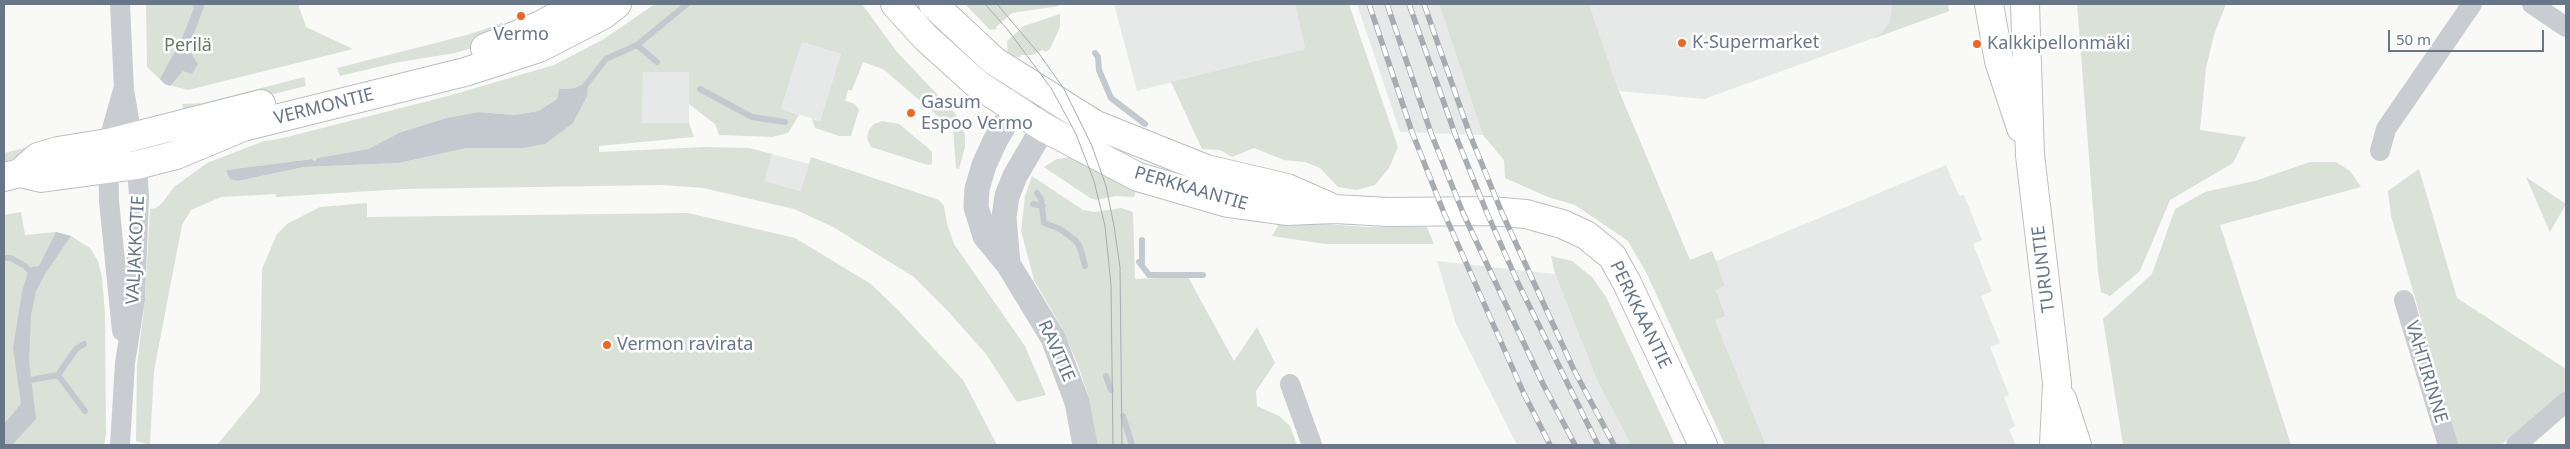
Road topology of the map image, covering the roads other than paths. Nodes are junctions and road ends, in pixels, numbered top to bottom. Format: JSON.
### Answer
{"nodes":[{"id":1,"x":120,"y":4,"type":"edge"},
{"id":2,"x":578,"y":4,"type":"edge"},
{"id":3,"x":618,"y":4,"type":"edge"},
{"id":4,"x":895,"y":4,"type":"edge"},
{"id":5,"x":933,"y":4,"type":"edge"},
{"id":6,"x":1989,"y":4,"type":"edge"},
{"id":7,"x":2025,"y":4,"type":"edge"},
{"id":8,"x":2472,"y":4,"type":"edge"},
{"id":9,"x":2532,"y":4,"type":"edge"},
{"id":10,"x":2566,"y":27,"type":"edge"},
{"id":11,"x":1029,"y":83,"type":"junction"},
{"id":12,"x":1058,"y":102,"type":"junction"},
{"id":13,"x":1013,"y":110,"type":"junction"},
{"id":14,"x":1043,"y":127,"type":"junction"},
{"id":15,"x":117,"y":149,"type":"junction"},
{"id":16,"x":2380,"y":151,"type":"dead end"},
{"id":17,"x":2030,"y":155,"type":"junction"},
{"id":18,"x":138,"y":165,"type":"junction"},
{"id":19,"x":12,"y":175,"type":"edge"},
{"id":20,"x":1334,"y":209,"type":"junction"},
{"id":21,"x":1008,"y":264,"type":"junction"},
{"id":22,"x":2404,"y":300,"type":"dead end"},
{"id":23,"x":125,"y":363,"type":"junction"},
{"id":24,"x":2057,"y":383,"type":"junction"},
{"id":25,"x":1290,"y":384,"type":"dead end"},
{"id":26,"x":2566,"y":402,"type":"edge"},
{"id":27,"x":120,"y":445,"type":"edge"},
{"id":28,"x":1085,"y":445,"type":"edge"},
{"id":29,"x":1312,"y":445,"type":"edge"},
{"id":30,"x":1703,"y":445,"type":"edge"},
{"id":31,"x":2054,"y":445,"type":"edge"},
{"id":32,"x":2077,"y":445,"type":"edge"},
{"id":33,"x":2448,"y":445,"type":"edge"},
{"id":34,"x":2516,"y":445,"type":"edge"}],
"edges":[{"from":1,"to":15,"type":"street","name":"VALJAKKOTIE"},
{"from":2,"to":15,"type":"main road","name":"VERMONTIE"},
{"from":3,"to":18,"type":"main road","name":"VERMONTIE"},
{"from":4,"to":13,"type":"main road","name":"PERKKAANTIE"},
{"from":5,"to":11,"type":"main road","name":"PERKKAANTIE"},
{"from":6,"to":17,"type":"main road","name":"TURUNTIE"},
{"from":7,"to":17,"type":"main road","name":"TURUNTIE"},
{"from":8,"to":16,"type":"street"},
{"from":9,"to":10,"type":"street"},
{"from":11,"to":12,"type":"main road","name":"PERKKAANTIE"},
{"from":11,"to":13,"type":"street","name":"RAVITIE"},
{"from":12,"to":14,"type":"street","name":"RAVITIE"},
{"from":12,"to":20,"type":"main road","name":"PERKKAANTIE"},
{"from":13,"to":14,"type":"main road","name":"PERKKAANTIE"},
{"from":13,"to":21,"type":"street","name":"RAVITIE"},
{"from":14,"to":20,"type":"main road","name":"PERKKAANTIE"},
{"from":14,"to":21,"type":"street","name":"RAVITIE"},
{"from":15,"to":18,"type":"main road","name":"VERMONTIE"},
{"from":15,"to":19,"type":"main road","name":"VERMONTIE"},
{"from":15,"to":23,"type":"street","name":"VALJAKKOTIE"},
{"from":17,"to":24,"type":"main road","name":"TURUNTIE"},
{"from":18,"to":23,"type":"street","name":"VALJAKKOTIE"},
{"from":20,"to":30,"type":"main road","name":"PERKKAANTIE"},
{"from":21,"to":28,"type":"street","name":"RAVITIE"},
{"from":22,"to":33,"type":"street","name":"VAHTIRINNE"},
{"from":23,"to":27,"type":"street","name":"VALJAKKOTIE"},
{"from":24,"to":31,"type":"main road","name":"TURUNTIE"},
{"from":24,"to":32,"type":"main road","name":"TURUNTIE"},
{"from":25,"to":29,"type":"street"},
{"from":26,"to":34,"type":"street"}]}
